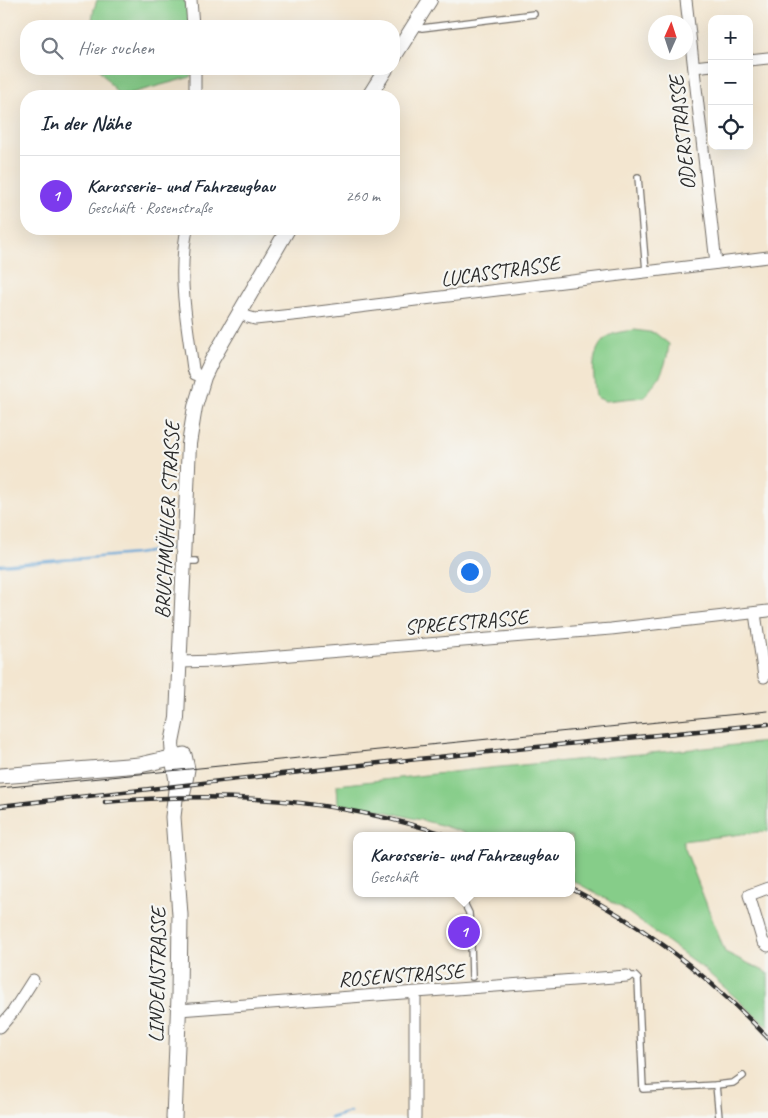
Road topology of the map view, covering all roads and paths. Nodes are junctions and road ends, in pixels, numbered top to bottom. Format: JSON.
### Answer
{"nodes":[{"id":1,"x":191,"y":0,"type":"edge"},
{"id":2,"x":430,"y":0,"type":"edge"},
{"id":3,"x":686,"y":0,"type":"edge"},
{"id":4,"x":534,"y":14,"type":"dead end"},
{"id":5,"x":193,"y":20,"type":"edge"},
{"id":6,"x":414,"y":24,"type":"junction"},
{"id":7,"x":400,"y":47,"type":"edge"},
{"id":8,"x":768,"y":58,"type":"edge"},
{"id":9,"x":753,"y":60,"type":"edge"},
{"id":10,"x":708,"y":65,"type":"edge"},
{"id":11,"x":694,"y":67,"type":"junction"},
{"id":12,"x":195,"y":75,"type":"edge"},
{"id":13,"x":382,"y":75,"type":"edge"},
{"id":14,"x":195,"y":90,"type":"edge"},
{"id":15,"x":373,"y":90,"type":"edge"},
{"id":16,"x":638,"y":177,"type":"dead end"},
{"id":17,"x":185,"y":235,"type":"edge"},
{"id":18,"x":284,"y":235,"type":"edge"},
{"id":19,"x":768,"y":257,"type":"edge"},
{"id":20,"x":716,"y":262,"type":"junction"},
{"id":21,"x":646,"y":271,"type":"junction"},
{"id":22,"x":238,"y":312,"type":"junction"},
{"id":23,"x":204,"y":377,"type":"junction"},
{"id":24,"x":768,"y":611,"type":"edge"},
{"id":25,"x":755,"y":613,"type":"junction"},
{"id":26,"x":180,"y":662,"type":"junction"},
{"id":27,"x":764,"y":677,"type":"dead end"},
{"id":28,"x":178,"y":756,"type":"junction"},
{"id":29,"x":0,"y":776,"type":"edge"},
{"id":30,"x":768,"y":888,"type":"edge"},
{"id":31,"x":461,"y":897,"type":"edge"},
{"id":32,"x":465,"y":937,"type":"dead end"},
{"id":33,"x":471,"y":943,"type":"junction"},
{"id":34,"x":768,"y":946,"type":"edge"},
{"id":35,"x":627,"y":976,"type":"joint"},
{"id":36,"x":472,"y":977,"type":"dead end"},
{"id":37,"x":33,"y":980,"type":"dead end"},
{"id":38,"x":415,"y":993,"type":"junction"},
{"id":39,"x":179,"y":1010,"type":"junction"},
{"id":40,"x":0,"y":1027,"type":"edge"},
{"id":41,"x":743,"y":1076,"type":"dead end"},
{"id":42,"x":716,"y":1085,"type":"junction"},
{"id":43,"x":174,"y":1118,"type":"edge"},
{"id":44,"x":414,"y":1118,"type":"edge"},
{"id":45,"x":719,"y":1118,"type":"edge"}],
"edges":[{"from":1,"to":5,"type":"street"},
{"from":2,"to":6,"type":"street"},
{"from":3,"to":11,"type":"street","name":"ODERSTRASSE"},
{"from":4,"to":6,"type":"lane"},
{"from":6,"to":7,"type":"street"},
{"from":8,"to":9,"type":"street"},
{"from":10,"to":11,"type":"street"},
{"from":11,"to":20,"type":"street","name":"ODERSTRASSE"},
{"from":12,"to":14,"type":"street"},
{"from":13,"to":15,"type":"street"},
{"from":16,"to":21,"type":"lane"},
{"from":17,"to":23,"type":"street"},
{"from":18,"to":22,"type":"street","name":"BRUCHMÜHLER STRASSE"},
{"from":19,"to":20,"type":"street","name":"LUCASSTRASSE"},
{"from":20,"to":21,"type":"street","name":"LUCASSTRASSE"},
{"from":21,"to":22,"type":"street","name":"LUCASSTRASSE"},
{"from":22,"to":23,"type":"street","name":"BRUCHMÜHLER STRASSE"},
{"from":23,"to":26,"type":"street","name":"BRUCHMÜHLER STRASSE"},
{"from":24,"to":25,"type":"street","name":"SPREESTRASSE"},
{"from":25,"to":26,"type":"street","name":"SPREESTRASSE"},
{"from":25,"to":27,"type":"street"},
{"from":26,"to":28,"type":"street","name":"BRUCHMÜHLER STRASSE"},
{"from":28,"to":29,"type":"main road"},
{"from":28,"to":39,"type":"main road","name":"LINDENSTRASSE"},
{"from":30,"to":34,"type":"street"},
{"from":31,"to":33,"type":"lane"},
{"from":32,"to":33,"type":"lane"},
{"from":33,"to":36,"type":"lane"},
{"from":35,"to":38,"type":"street","name":"ROSENSTRASSE"},
{"from":35,"to":42,"type":"lane"},
{"from":37,"to":40,"type":"street"},
{"from":38,"to":39,"type":"street","name":"ROSENSTRASSE"},
{"from":38,"to":44,"type":"street"},
{"from":39,"to":43,"type":"main road","name":"LINDENSTRASSE"},
{"from":41,"to":42,"type":"lane"},
{"from":42,"to":45,"type":"lane"}]}
